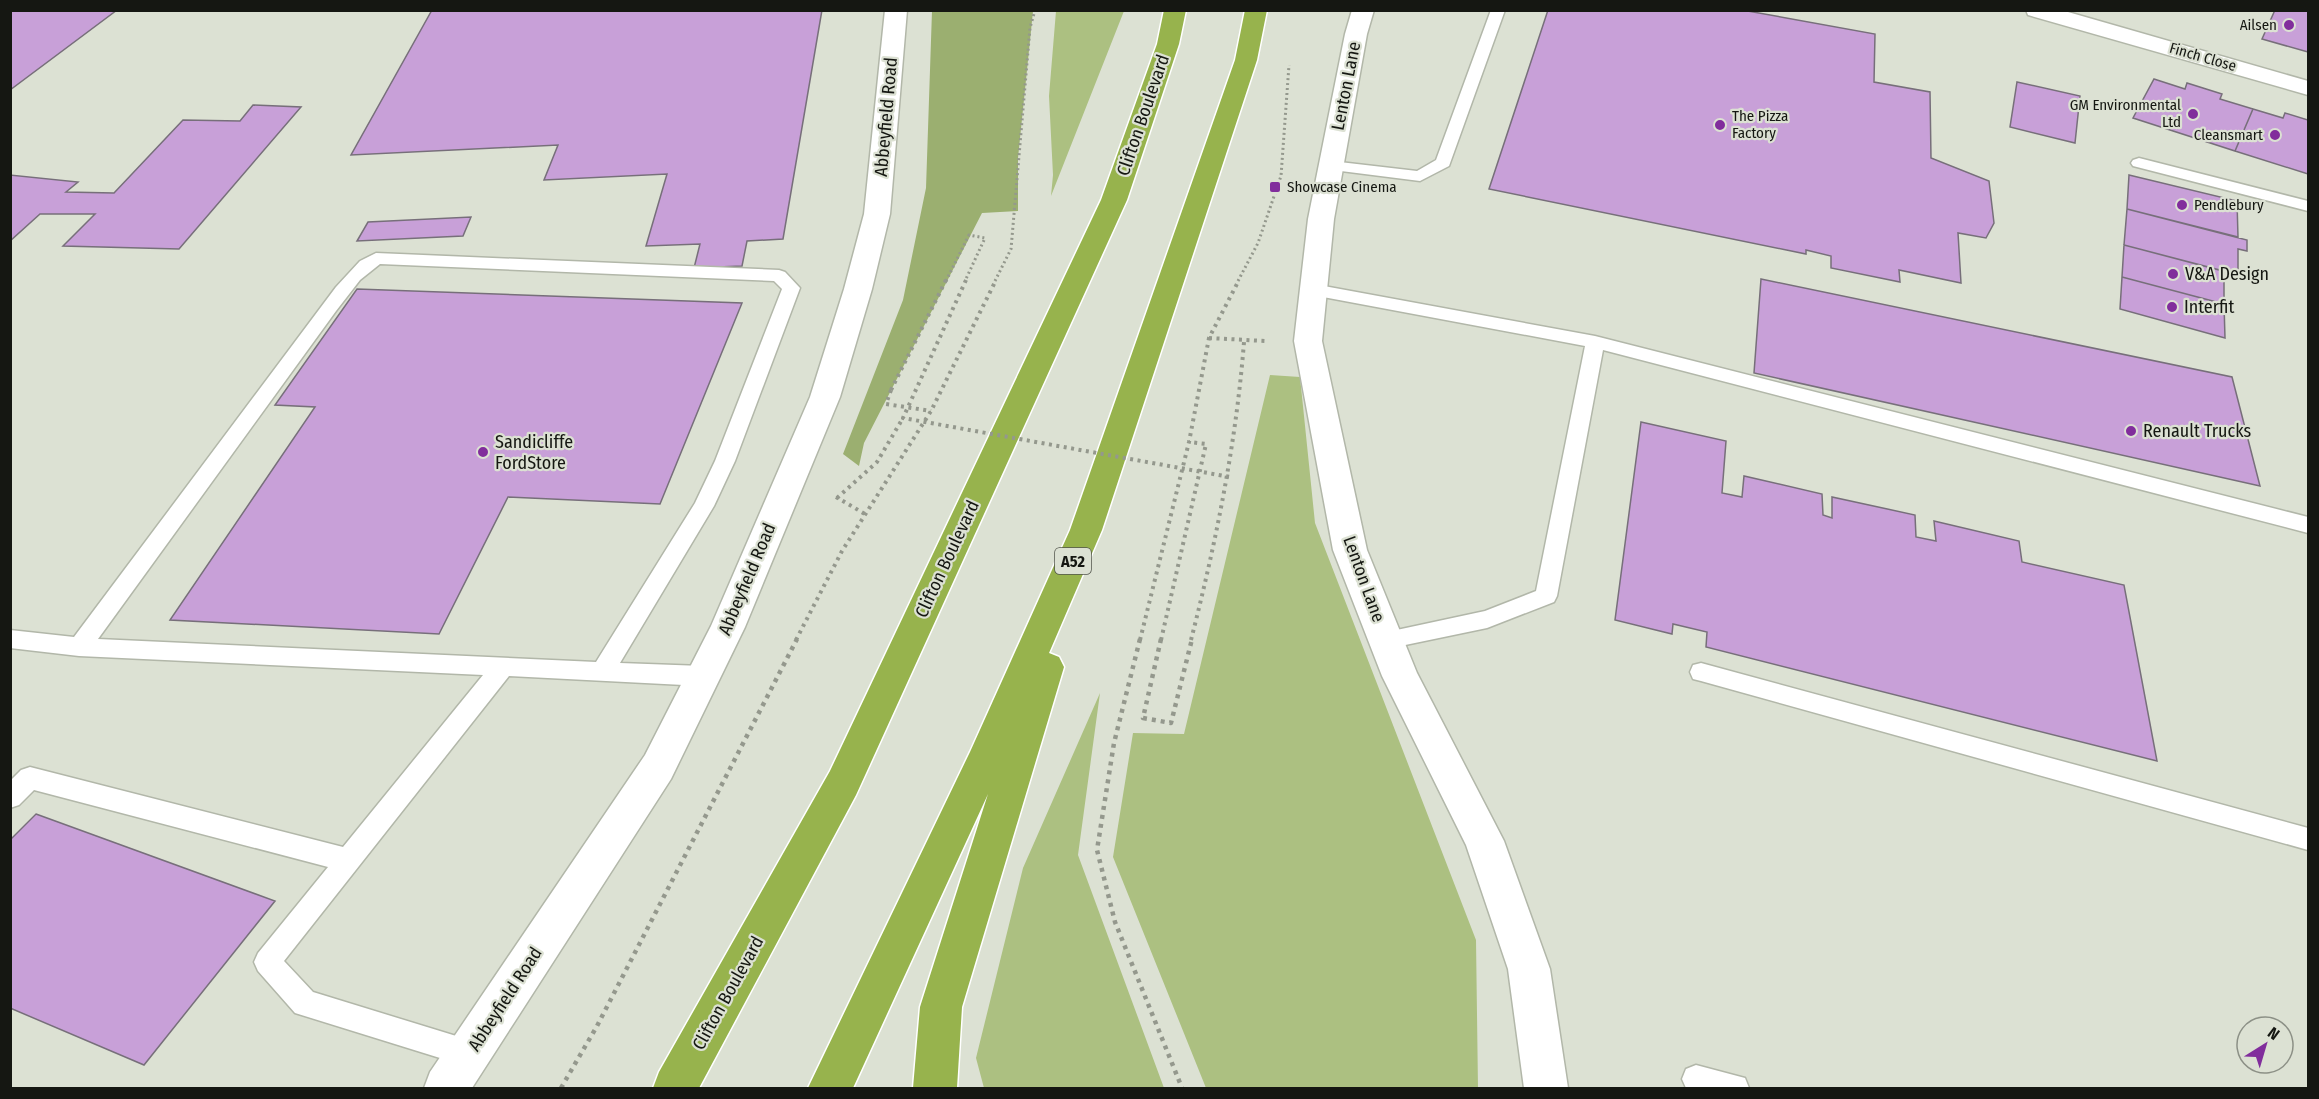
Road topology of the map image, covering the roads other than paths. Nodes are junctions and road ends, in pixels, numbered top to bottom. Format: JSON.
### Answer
{"nodes":[{"id":1,"x":896,"y":10,"type":"edge"},
{"id":2,"x":1175,"y":10,"type":"edge"},
{"id":3,"x":1256,"y":10,"type":"edge"},
{"id":4,"x":1363,"y":10,"type":"edge"},
{"id":5,"x":1498,"y":10,"type":"edge"},
{"id":6,"x":2036,"y":10,"type":"edge"},
{"id":7,"x":2102,"y":19,"type":"edge"},
{"id":8,"x":1165,"y":27,"type":"edge"},
{"id":9,"x":2308,"y":88,"type":"edge"},
{"id":10,"x":2139,"y":163,"type":"dead end"},
{"id":11,"x":1331,"y":166,"type":"junction"},
{"id":12,"x":2308,"y":206,"type":"edge"},
{"id":13,"x":1313,"y":290,"type":"junction"},
{"id":14,"x":1595,"y":342,"type":"junction"},
{"id":15,"x":2308,"y":525,"type":"edge"},
{"id":16,"x":1086,"y":530,"type":"junction"},
{"id":17,"x":10,"y":639,"type":"edge"},
{"id":18,"x":1386,"y":640,"type":"junction"},
{"id":19,"x":79,"y":647,"type":"junction"},
{"id":20,"x":503,"y":667,"type":"junction"},
{"id":21,"x":602,"y":672,"type":"junction"},
{"id":22,"x":1701,"y":672,"type":"dead end"},
{"id":23,"x":703,"y":676,"type":"junction"},
{"id":24,"x":10,"y":797,"type":"edge"},
{"id":25,"x":2308,"y":839,"type":"edge"},
{"id":26,"x":347,"y":860,"type":"junction"},
{"id":27,"x":469,"y":1053,"type":"junction"},
{"id":28,"x":1696,"y":1079,"type":"dead end"},
{"id":29,"x":446,"y":1089,"type":"edge"},
{"id":30,"x":675,"y":1089,"type":"edge"},
{"id":31,"x":830,"y":1089,"type":"edge"},
{"id":32,"x":935,"y":1089,"type":"edge"},
{"id":33,"x":1546,"y":1089,"type":"edge"},
{"id":34,"x":1735,"y":1089,"type":"edge"}],
"edges":[{"from":1,"to":23,"type":"street","name":"Abbeyfield Road"},
{"from":2,"to":8,"type":"highway","name":"Clifton Boulevard"},
{"from":3,"to":16,"type":"highway","number":"A52"},
{"from":4,"to":11,"type":"street","name":"Lenton Lane"},
{"from":5,"to":11,"type":"lane"},
{"from":6,"to":7,"type":"street","name":"Finch Close"},
{"from":7,"to":9,"type":"street","name":"Finch Close"},
{"from":8,"to":30,"type":"highway","name":"Clifton Boulevard"},
{"from":10,"to":12,"type":"lane"},
{"from":11,"to":13,"type":"street","name":"Lenton Lane"},
{"from":13,"to":14,"type":"lane"},
{"from":13,"to":18,"type":"street","name":"Lenton Lane"},
{"from":14,"to":15,"type":"lane"},
{"from":14,"to":18,"type":"lane"},
{"from":16,"to":31,"type":"highway","number":"A52"},
{"from":16,"to":32,"type":"highway"},
{"from":17,"to":19,"type":"lane"},
{"from":18,"to":33,"type":"street","name":"Lenton Lane"},
{"from":19,"to":20,"type":"lane"},
{"from":19,"to":21,"type":"lane"},
{"from":20,"to":21,"type":"lane"},
{"from":20,"to":26,"type":"lane"},
{"from":21,"to":23,"type":"lane"},
{"from":22,"to":25,"type":"lane"},
{"from":23,"to":27,"type":"street","name":"Abbeyfield Road"},
{"from":24,"to":26,"type":"lane"},
{"from":26,"to":27,"type":"lane"},
{"from":27,"to":29,"type":"street","name":"Abbeyfield Road"},
{"from":28,"to":34,"type":"lane"}]}
